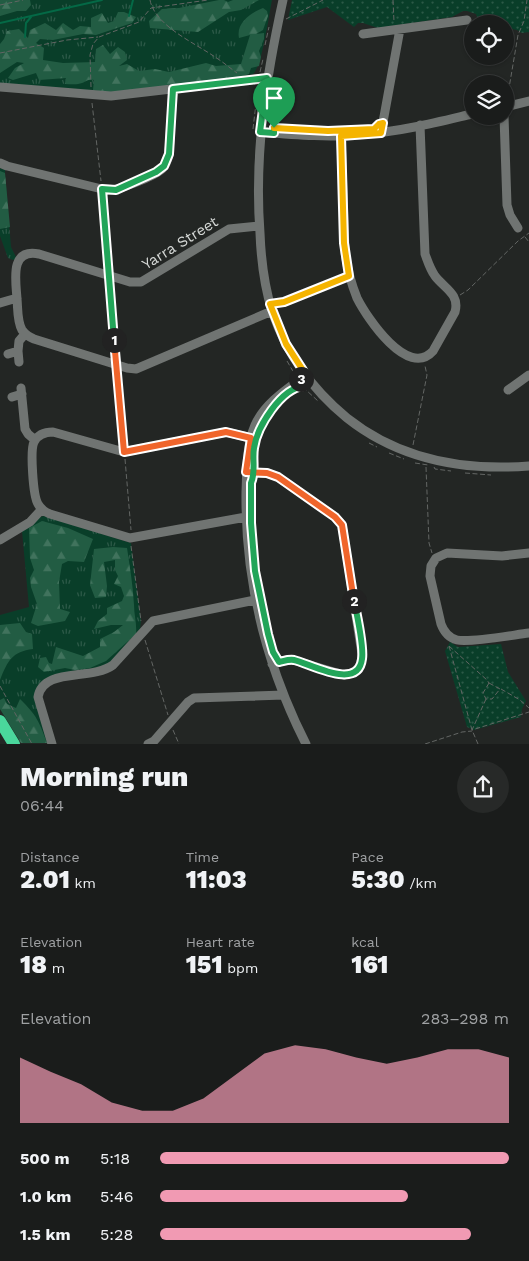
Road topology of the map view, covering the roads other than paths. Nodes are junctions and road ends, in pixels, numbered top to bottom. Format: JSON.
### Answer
{"nodes":[{"id":1,"x":282,"y":0,"type":"edge"},
{"id":2,"x":464,"y":20,"type":"edge"},
{"id":3,"x":397,"y":30,"type":"junction"},
{"id":4,"x":363,"y":34,"type":"dead end"},
{"id":5,"x":263,"y":78,"type":"junction"},
{"id":6,"x":0,"y":87,"type":"edge"},
{"id":7,"x":173,"y":89,"type":"junction"},
{"id":8,"x":529,"y":101,"type":"edge"},
{"id":9,"x":514,"y":104,"type":"edge"},
{"id":10,"x":464,"y":116,"type":"edge"},
{"id":11,"x":504,"y":125,"type":"edge"},
{"id":12,"x":420,"y":126,"type":"junction"},
{"id":13,"x":256,"y":133,"type":"junction"},
{"id":14,"x":381,"y":133,"type":"junction"},
{"id":15,"x":341,"y":136,"type":"junction"},
{"id":16,"x":0,"y":163,"type":"edge"},
{"id":17,"x":259,"y":226,"type":"junction"},
{"id":18,"x":518,"y":228,"type":"dead end"},
{"id":19,"x":17,"y":298,"type":"junction"},
{"id":20,"x":0,"y":303,"type":"edge"},
{"id":21,"x":272,"y":310,"type":"junction"},
{"id":22,"x":25,"y":334,"type":"junction"},
{"id":23,"x":18,"y":351,"type":"junction"},
{"id":24,"x":8,"y":354,"type":"dead end"},
{"id":25,"x":19,"y":362,"type":"dead end"},
{"id":26,"x":529,"y":375,"type":"edge"},
{"id":27,"x":302,"y":380,"type":"junction"},
{"id":28,"x":508,"y":390,"type":"dead end"},
{"id":29,"x":12,"y":397,"type":"dead end"},
{"id":30,"x":251,"y":438,"type":"junction"},
{"id":31,"x":35,"y":440,"type":"junction"},
{"id":32,"x":529,"y":466,"type":"edge"},
{"id":33,"x":246,"y":472,"type":"junction"},
{"id":34,"x":42,"y":509,"type":"junction"},
{"id":35,"x":246,"y":516,"type":"junction"},
{"id":36,"x":0,"y":540,"type":"edge"},
{"id":37,"x":529,"y":553,"type":"edge"},
{"id":38,"x":255,"y":600,"type":"junction"},
{"id":39,"x":529,"y":633,"type":"edge"},
{"id":40,"x":272,"y":664,"type":"junction"},
{"id":41,"x":284,"y":695,"type":"junction"},
{"id":42,"x":0,"y":721,"type":"edge"},
{"id":43,"x":14,"y":744,"type":"edge"},
{"id":44,"x":52,"y":744,"type":"edge"},
{"id":45,"x":148,"y":744,"type":"edge"},
{"id":46,"x":306,"y":744,"type":"edge"}],
"edges":[{"from":1,"to":5,"type":"street"},
{"from":2,"to":3,"type":"street"},
{"from":3,"to":4,"type":"street"},
{"from":3,"to":14,"type":"street"},
{"from":5,"to":7,"type":"street"},
{"from":5,"to":13,"type":"street"},
{"from":6,"to":7,"type":"street"},
{"from":7,"to":16,"type":"street"},
{"from":8,"to":9,"type":"street"},
{"from":10,"to":12,"type":"street"},
{"from":11,"to":18,"type":"street"},
{"from":12,"to":14,"type":"street"},
{"from":12,"to":15,"type":"street"},
{"from":13,"to":15,"type":"street"},
{"from":13,"to":17,"type":"street"},
{"from":14,"to":15,"type":"street"},
{"from":17,"to":19,"type":"street","name":"Yarra Street"},
{"from":17,"to":21,"type":"street"},
{"from":19,"to":20,"type":"street"},
{"from":19,"to":22,"type":"street","name":"Yarra Street"},
{"from":21,"to":22,"type":"street"},
{"from":21,"to":27,"type":"street"},
{"from":22,"to":23,"type":"street"},
{"from":23,"to":24,"type":"street"},
{"from":23,"to":25,"type":"street"},
{"from":26,"to":28,"type":"street"},
{"from":27,"to":30,"type":"street"},
{"from":27,"to":32,"type":"street"},
{"from":29,"to":31,"type":"street"},
{"from":30,"to":31,"type":"street"},
{"from":30,"to":33,"type":"street"},
{"from":31,"to":34,"type":"street"},
{"from":33,"to":35,"type":"street"},
{"from":33,"to":40,"type":"street"},
{"from":34,"to":35,"type":"street"},
{"from":34,"to":36,"type":"street"},
{"from":35,"to":38,"type":"street"},
{"from":37,"to":39,"type":"street"},
{"from":38,"to":40,"type":"street"},
{"from":38,"to":44,"type":"street"},
{"from":40,"to":41,"type":"street"},
{"from":41,"to":45,"type":"street"},
{"from":41,"to":46,"type":"street"},
{"from":42,"to":43,"type":"highway"}]}
